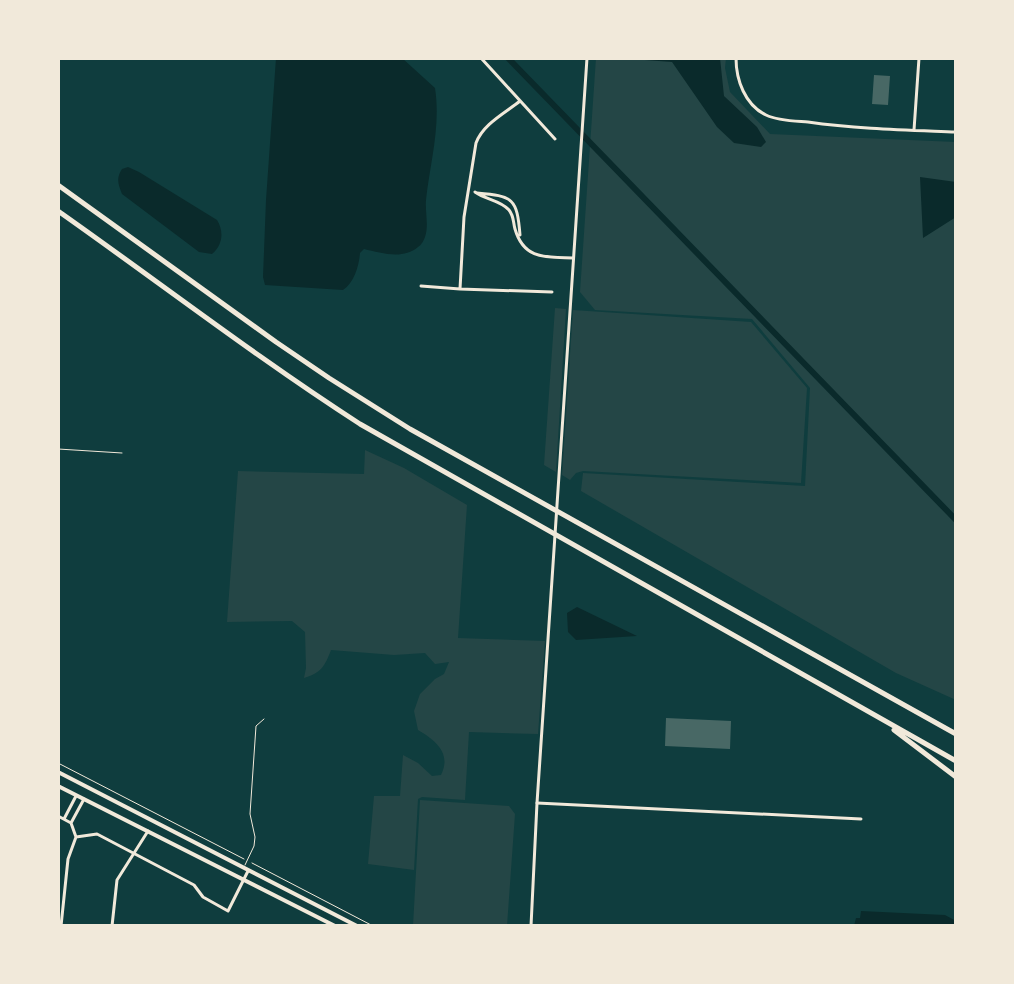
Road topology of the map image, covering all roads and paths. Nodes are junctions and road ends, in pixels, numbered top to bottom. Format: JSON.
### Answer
{"nodes":[{"id":1,"x":481,"y":58,"type":"edge"},
{"id":2,"x":587,"y":58,"type":"edge"},
{"id":3,"x":736,"y":58,"type":"edge"},
{"id":4,"x":919,"y":58,"type":"edge"},
{"id":5,"x":520,"y":101,"type":"junction"},
{"id":6,"x":914,"y":130,"type":"junction"},
{"id":7,"x":956,"y":132,"type":"edge"},
{"id":8,"x":555,"y":139,"type":"dead end"},
{"id":9,"x":58,"y":185,"type":"edge"},
{"id":10,"x":468,"y":192,"type":"junction"},
{"id":11,"x":475,"y":192,"type":"junction"},
{"id":12,"x":58,"y":211,"type":"edge"},
{"id":13,"x":520,"y":239,"type":"junction"},
{"id":14,"x":573,"y":258,"type":"junction"},
{"id":15,"x":421,"y":286,"type":"dead end"},
{"id":16,"x":460,"y":289,"type":"junction"},
{"id":17,"x":552,"y":292,"type":"dead end"},
{"id":18,"x":58,"y":449,"type":"edge"},
{"id":19,"x":122,"y":453,"type":"dead end"},
{"id":20,"x":58,"y":692,"type":"edge"},
{"id":21,"x":58,"y":702,"type":"edge"},
{"id":22,"x":264,"y":719,"type":"dead end"},
{"id":23,"x":881,"y":719,"type":"junction"},
{"id":24,"x":956,"y":732,"type":"edge"},
{"id":25,"x":956,"y":761,"type":"edge"},
{"id":26,"x":58,"y":763,"type":"edge"},
{"id":27,"x":58,"y":772,"type":"edge"},
{"id":28,"x":956,"y":777,"type":"edge"},
{"id":29,"x":58,"y":786,"type":"edge"},
{"id":30,"x":76,"y":796,"type":"junction"},
{"id":31,"x":84,"y":799,"type":"junction"},
{"id":32,"x":537,"y":803,"type":"junction"},
{"id":33,"x":58,"y":816,"type":"edge"},
{"id":34,"x":64,"y":819,"type":"junction"},
{"id":35,"x":861,"y":819,"type":"dead end"},
{"id":36,"x":71,"y":823,"type":"junction"},
{"id":37,"x":148,"y":831,"type":"junction"},
{"id":38,"x":76,"y":837,"type":"junction"},
{"id":39,"x":135,"y":854,"type":"junction"},
{"id":40,"x":247,"y":861,"type":"junction"},
{"id":41,"x":246,"y":869,"type":"junction"},
{"id":42,"x":244,"y":879,"type":"junction"},
{"id":43,"x":60,"y":923,"type":"edge"},
{"id":44,"x":112,"y":926,"type":"edge"},
{"id":45,"x":335,"y":926,"type":"edge"},
{"id":46,"x":357,"y":926,"type":"edge"},
{"id":47,"x":373,"y":926,"type":"edge"},
{"id":48,"x":531,"y":926,"type":"edge"}],
"edges":[{"from":1,"to":5,"type":"street"},
{"from":2,"to":14,"type":"street"},
{"from":3,"to":6,"type":"street"},
{"from":4,"to":6,"type":"street"},
{"from":5,"to":8,"type":"street"},
{"from":5,"to":10,"type":"street"},
{"from":6,"to":7,"type":"street"},
{"from":9,"to":24,"type":"highway"},
{"from":10,"to":11,"type":"street"},
{"from":10,"to":16,"type":"street"},
{"from":11,"to":13,"type":"street"},
{"from":11,"to":13,"type":"street"},
{"from":12,"to":23,"type":"highway"},
{"from":13,"to":14,"type":"street"},
{"from":14,"to":32,"type":"street"},
{"from":15,"to":16,"type":"street"},
{"from":16,"to":17,"type":"street"},
{"from":18,"to":19,"type":"path"},
{"from":20,"to":21,"type":"path"},
{"from":22,"to":40,"type":"lane"},
{"from":23,"to":25,"type":"highway"},
{"from":23,"to":28,"type":"highway"},
{"from":26,"to":40,"type":"path"},
{"from":27,"to":41,"type":"main road"},
{"from":29,"to":30,"type":"main road"},
{"from":30,"to":31,"type":"main road"},
{"from":30,"to":34,"type":"street"},
{"from":31,"to":36,"type":"street"},
{"from":31,"to":37,"type":"main road"},
{"from":32,"to":35,"type":"street"},
{"from":32,"to":48,"type":"street"},
{"from":33,"to":34,"type":"street"},
{"from":34,"to":36,"type":"street"},
{"from":36,"to":38,"type":"street"},
{"from":37,"to":39,"type":"street"},
{"from":37,"to":42,"type":"main road"},
{"from":38,"to":39,"type":"street"},
{"from":38,"to":43,"type":"street"},
{"from":39,"to":42,"type":"street"},
{"from":39,"to":44,"type":"street"},
{"from":40,"to":41,"type":"lane"},
{"from":40,"to":47,"type":"path"},
{"from":41,"to":42,"type":"street"},
{"from":41,"to":46,"type":"main road"},
{"from":42,"to":45,"type":"main road"}]}
